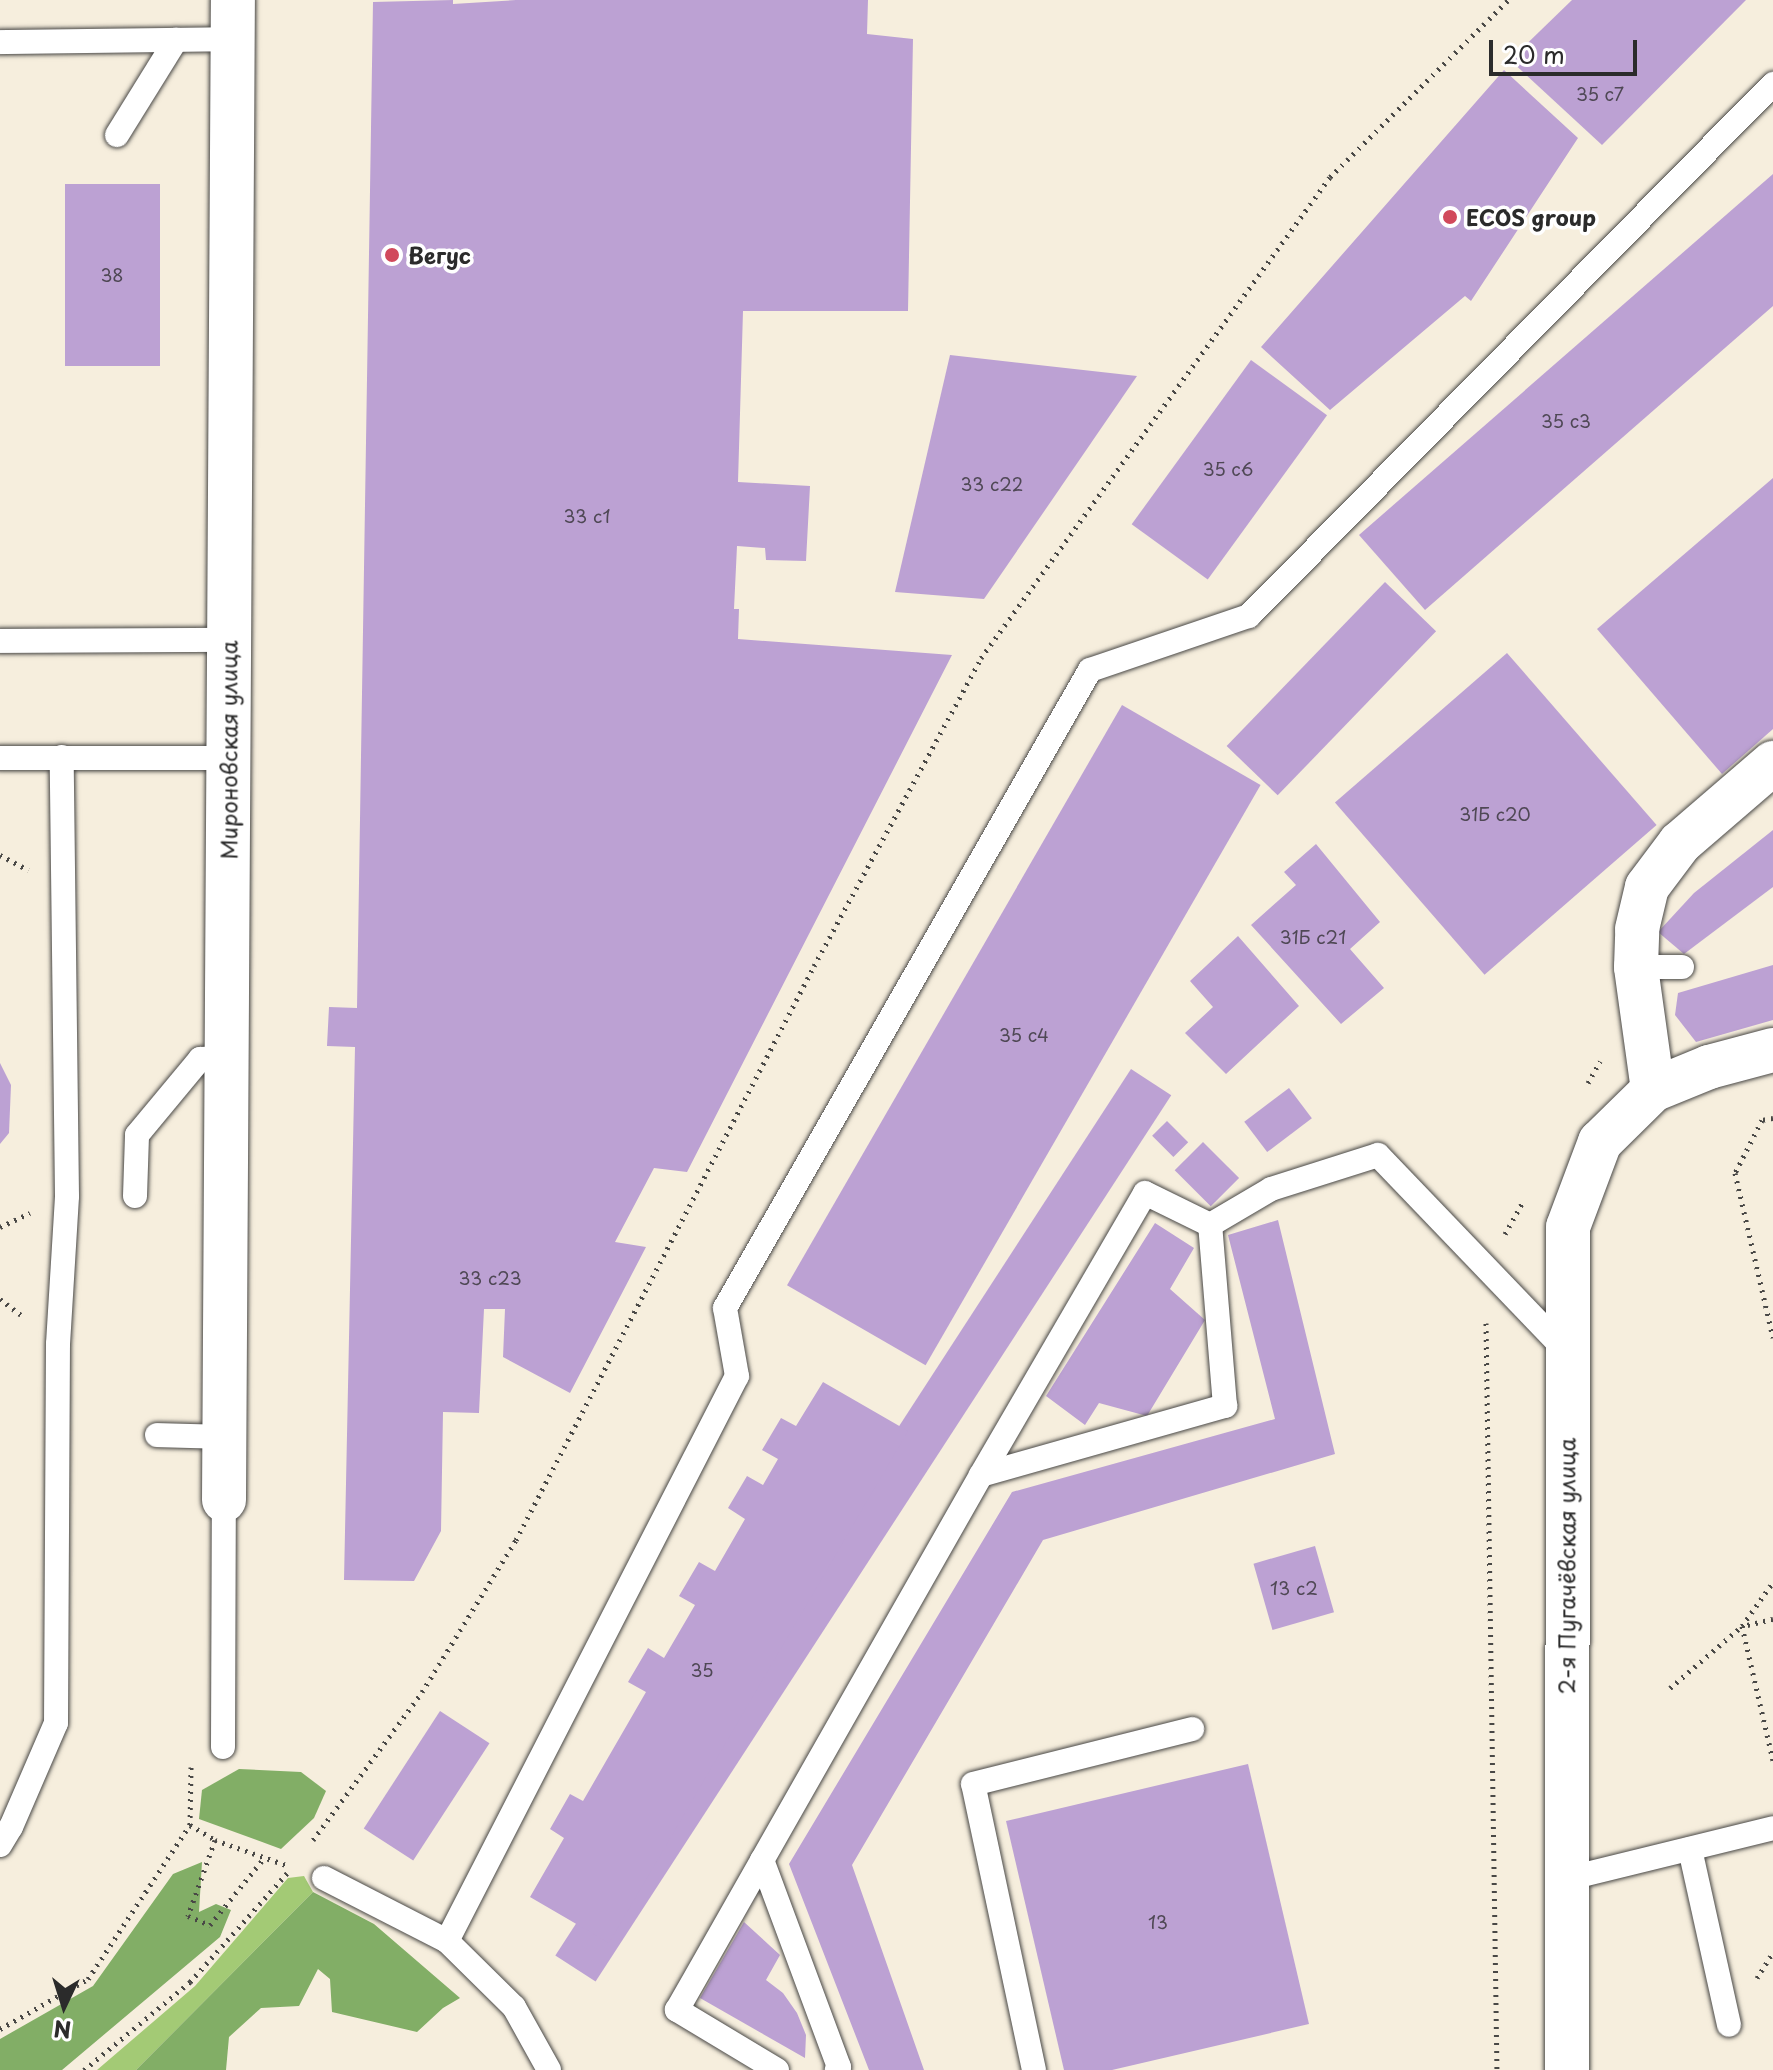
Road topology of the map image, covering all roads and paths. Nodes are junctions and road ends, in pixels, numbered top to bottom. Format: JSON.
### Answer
{"nodes":[{"id":1,"x":1508,"y":0,"type":"edge"},
{"id":2,"x":233,"y":20,"type":"edge"},
{"id":3,"x":176,"y":40,"type":"junction"},
{"id":4,"x":0,"y":42,"type":"edge"},
{"id":5,"x":1773,"y":84,"type":"edge"},
{"id":6,"x":117,"y":135,"type":"dead end"},
{"id":7,"x":229,"y":640,"type":"junction"},
{"id":8,"x":0,"y":641,"type":"edge"},
{"id":9,"x":62,"y":757,"type":"junction"},
{"id":10,"x":0,"y":758,"type":"edge"},
{"id":11,"x":228,"y":758,"type":"junction"},
{"id":12,"x":1773,"y":763,"type":"edge"},
{"id":13,"x":1636,"y":967,"type":"junction"},
{"id":14,"x":1682,"y":967,"type":"dead end"},
{"id":15,"x":1773,"y":1050,"type":"edge"},
{"id":16,"x":226,"y":1058,"type":"junction"},
{"id":17,"x":1653,"y":1090,"type":"junction"},
{"id":18,"x":1773,"y":1118,"type":"edge"},
{"id":19,"x":135,"y":1196,"type":"dead end"},
{"id":20,"x":1210,"y":1225,"type":"junction"},
{"id":21,"x":1773,"y":1338,"type":"edge"},
{"id":22,"x":1566,"y":1351,"type":"junction"},
{"id":23,"x":157,"y":1435,"type":"dead end"},
{"id":24,"x":224,"y":1437,"type":"junction"},
{"id":25,"x":981,"y":1475,"type":"junction"},
{"id":26,"x":224,"y":1500,"type":"joint"},
{"id":27,"x":1773,"y":1582,"type":"edge"},
{"id":28,"x":1773,"y":1619,"type":"edge"},
{"id":29,"x":1742,"y":1626,"type":"junction"},
{"id":30,"x":1670,"y":1688,"type":"dead end"},
{"id":31,"x":1192,"y":1729,"type":"dead end"},
{"id":32,"x":223,"y":1747,"type":"dead end"},
{"id":33,"x":1773,"y":1760,"type":"edge"},
{"id":34,"x":1773,"y":1828,"type":"edge"},
{"id":35,"x":215,"y":1840,"type":"junction"},
{"id":36,"x":0,"y":1845,"type":"edge"},
{"id":37,"x":310,"y":1845,"type":"dead end"},
{"id":38,"x":1690,"y":1849,"type":"junction"},
{"id":39,"x":301,"y":1856,"type":"dead end"},
{"id":40,"x":762,"y":1860,"type":"junction"},
{"id":41,"x":324,"y":1878,"type":"dead end"},
{"id":42,"x":1566,"y":1879,"type":"junction"},
{"id":43,"x":447,"y":1941,"type":"junction"},
{"id":44,"x":1729,"y":2025,"type":"dead end"},
{"id":45,"x":0,"y":2029,"type":"edge"},
{"id":46,"x":84,"y":2070,"type":"edge"},
{"id":47,"x":549,"y":2070,"type":"edge"},
{"id":48,"x":777,"y":2070,"type":"edge"},
{"id":49,"x":837,"y":2070,"type":"edge"},
{"id":50,"x":1034,"y":2070,"type":"edge"},
{"id":51,"x":1567,"y":2070,"type":"edge"}],
"edges":[{"from":1,"to":37,"type":"path"},
{"from":2,"to":3,"type":"lane"},
{"from":2,"to":7,"type":"street","name":"Мироновская улица"},
{"from":3,"to":4,"type":"lane"},
{"from":3,"to":6,"type":"lane"},
{"from":5,"to":43,"type":"lane"},
{"from":7,"to":8,"type":"lane"},
{"from":7,"to":11,"type":"street","name":"Мироновская улица"},
{"from":9,"to":10,"type":"lane"},
{"from":9,"to":11,"type":"lane"},
{"from":9,"to":36,"type":"lane"},
{"from":11,"to":16,"type":"street","name":"Мироновская улица"},
{"from":12,"to":13,"type":"street"},
{"from":13,"to":14,"type":"lane"},
{"from":13,"to":17,"type":"street"},
{"from":15,"to":17,"type":"street"},
{"from":16,"to":19,"type":"lane"},
{"from":16,"to":24,"type":"street","name":"Мироновская улица"},
{"from":17,"to":22,"type":"street","name":"2-я Пугачёвская улица"},
{"from":18,"to":21,"type":"path"},
{"from":20,"to":22,"type":"lane"},
{"from":20,"to":25,"type":"lane"},
{"from":20,"to":25,"type":"lane"},
{"from":22,"to":42,"type":"street","name":"2-я Пугачёвская улица"},
{"from":23,"to":24,"type":"lane"},
{"from":24,"to":26,"type":"street","name":"Мироновская улица"},
{"from":25,"to":40,"type":"lane"},
{"from":26,"to":32,"type":"lane"},
{"from":27,"to":29,"type":"path"},
{"from":28,"to":29,"type":"path"},
{"from":29,"to":30,"type":"path"},
{"from":29,"to":33,"type":"path"},
{"from":31,"to":50,"type":"lane"},
{"from":34,"to":38,"type":"lane"},
{"from":35,"to":35,"type":"path"},
{"from":35,"to":45,"type":"path"},
{"from":38,"to":42,"type":"lane"},
{"from":38,"to":44,"type":"lane"},
{"from":39,"to":46,"type":"path"},
{"from":40,"to":48,"type":"lane"},
{"from":40,"to":49,"type":"lane"},
{"from":41,"to":43,"type":"lane"},
{"from":42,"to":51,"type":"street","name":"2-я Пугачёвская улица"},
{"from":43,"to":47,"type":"lane"}]}
